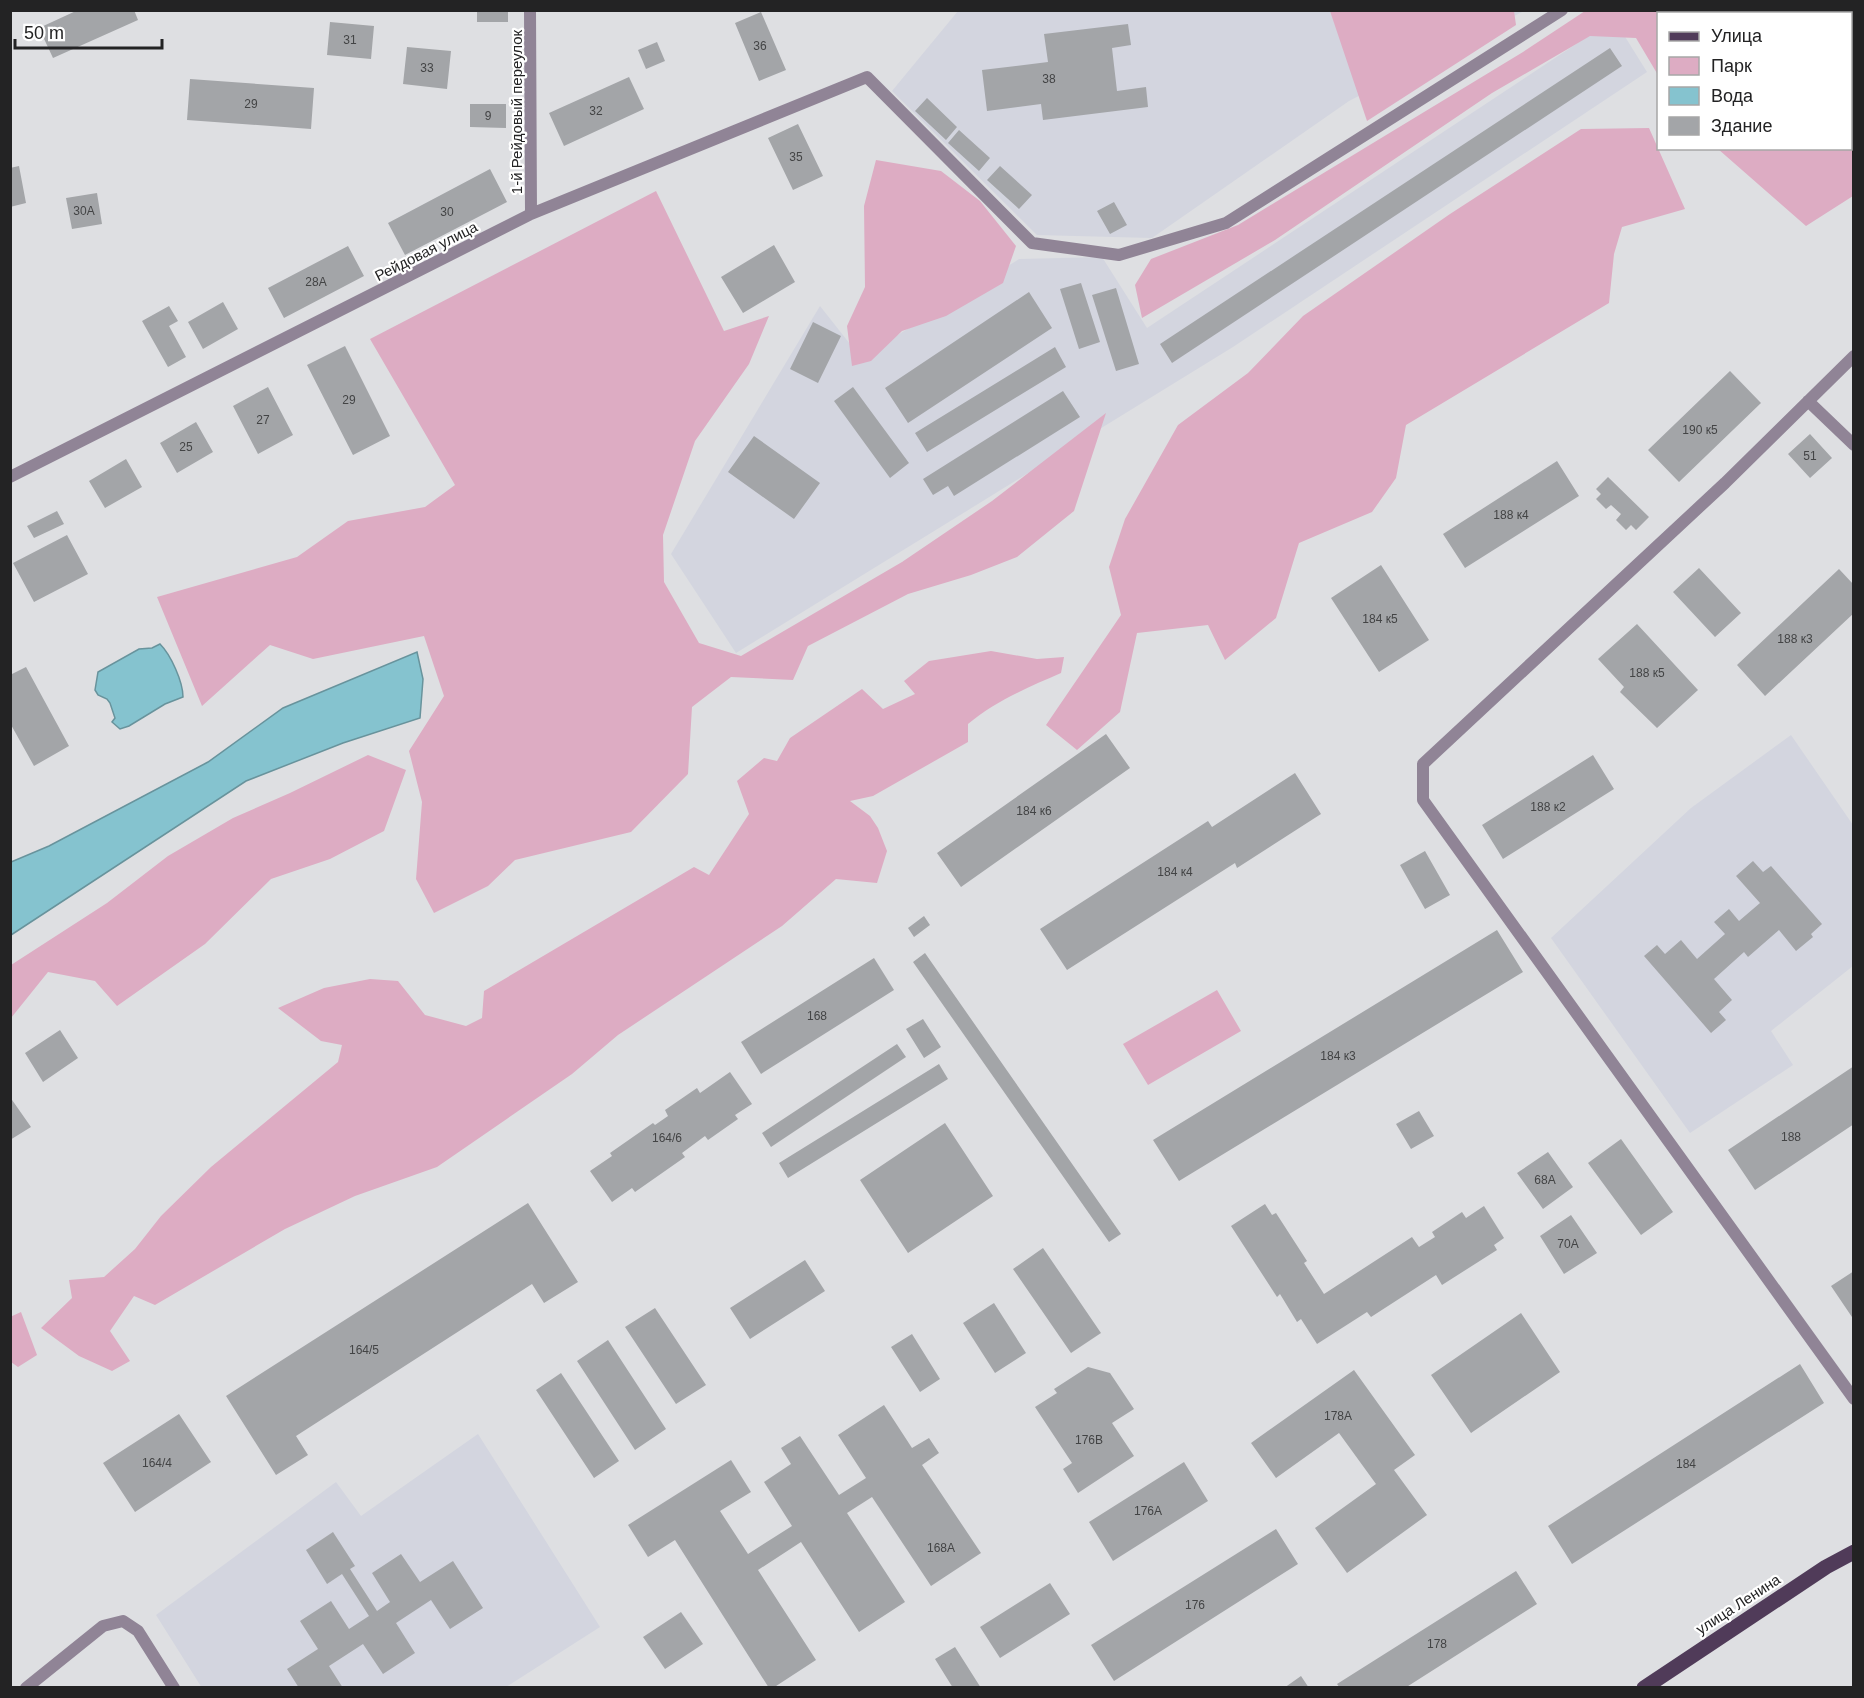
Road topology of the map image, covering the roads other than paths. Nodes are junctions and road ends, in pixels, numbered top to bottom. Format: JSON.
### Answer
{"nodes":[{"id":1,"x":530,"y":10,"type":"edge"},
{"id":2,"x":1562,"y":10,"type":"edge"},
{"id":3,"x":531,"y":214,"type":"junction"},
{"id":4,"x":1854,"y":356,"type":"edge"},
{"id":5,"x":1808,"y":401,"type":"junction"},
{"id":6,"x":1854,"y":445,"type":"edge"},
{"id":7,"x":10,"y":477,"type":"edge"},
{"id":8,"x":1854,"y":1399,"type":"edge"},
{"id":9,"x":1854,"y":1552,"type":"edge"},
{"id":10,"x":26,"y":1688,"type":"edge"},
{"id":11,"x":174,"y":1688,"type":"edge"},
{"id":12,"x":1644,"y":1688,"type":"edge"}],
"edges":[{"from":1,"to":3,"type":"street","name":"1-й Рейдовый переулок"},
{"from":2,"to":3,"type":"street","name":"Рейдовая улица"},
{"from":3,"to":7,"type":"street","name":"Рейдовая улица"},
{"from":4,"to":5,"type":"street"},
{"from":5,"to":6,"type":"street"},
{"from":5,"to":8,"type":"street"},
{"from":9,"to":12,"type":"main road","name":"улица Ленина"},
{"from":10,"to":11,"type":"street"}]}
